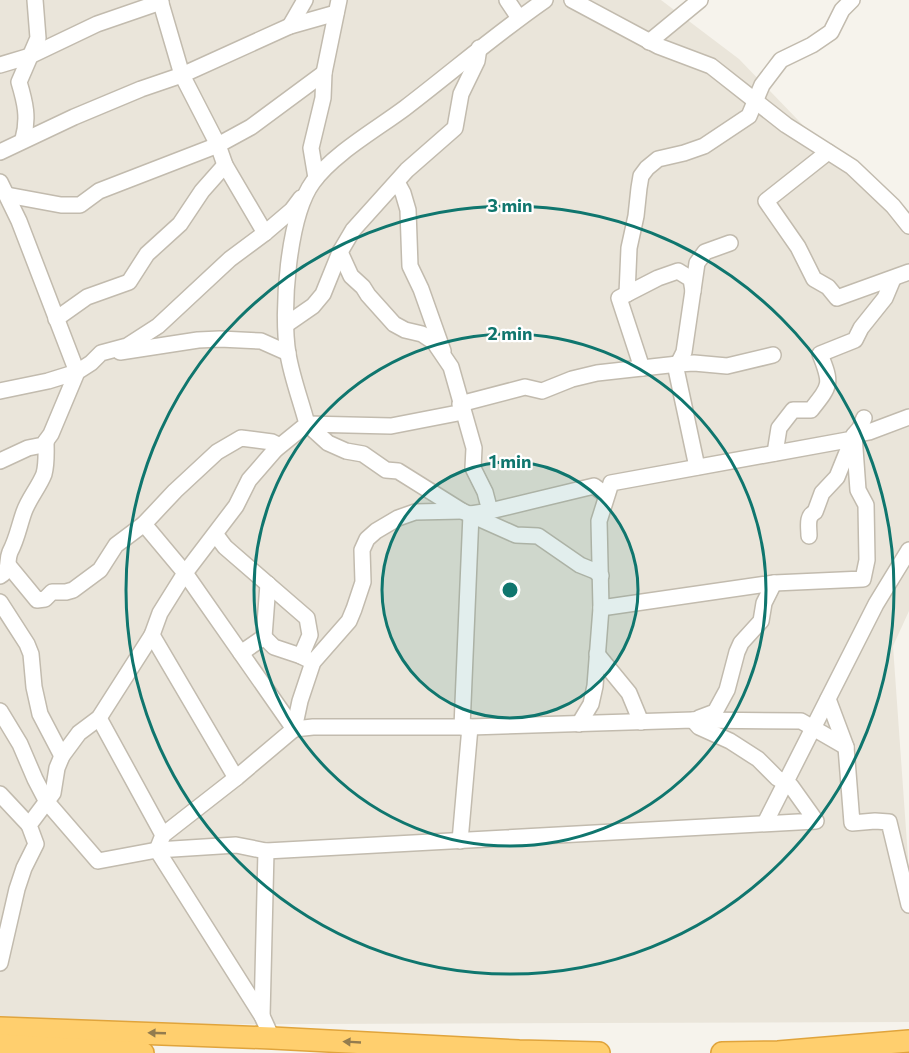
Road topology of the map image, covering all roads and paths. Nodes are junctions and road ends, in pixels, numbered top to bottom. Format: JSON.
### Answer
{"nodes":[{"id":1,"x":35,"y":0,"type":"edge"},
{"id":2,"x":305,"y":0,"type":"edge"},
{"id":3,"x":507,"y":0,"type":"edge"},
{"id":4,"x":545,"y":0,"type":"edge"},
{"id":5,"x":572,"y":0,"type":"edge"},
{"id":6,"x":700,"y":0,"type":"edge"},
{"id":7,"x":160,"y":1,"type":"edge"},
{"id":8,"x":848,"y":1,"type":"edge"},
{"id":9,"x":337,"y":6,"type":"edge"},
{"id":10,"x":519,"y":18,"type":"junction"},
{"id":11,"x":290,"y":26,"type":"junction"},
{"id":12,"x":649,"y":42,"type":"junction"},
{"id":13,"x":479,"y":48,"type":"junction"},
{"id":14,"x":30,"y":56,"type":"junction"},
{"id":15,"x":0,"y":65,"type":"edge"},
{"id":16,"x":324,"y":73,"type":"junction"},
{"id":17,"x":182,"y":75,"type":"junction"},
{"id":18,"x":756,"y":101,"type":"junction"},
{"id":19,"x":23,"y":139,"type":"junction"},
{"id":20,"x":218,"y":145,"type":"junction"},
{"id":21,"x":0,"y":152,"type":"edge"},
{"id":22,"x":828,"y":152,"type":"junction"},
{"id":23,"x":225,"y":165,"type":"junction"},
{"id":24,"x":316,"y":178,"type":"junction"},
{"id":25,"x":397,"y":182,"type":"junction"},
{"id":26,"x":4,"y":189,"type":"edge"},
{"id":27,"x":306,"y":193,"type":"junction"},
{"id":28,"x":907,"y":220,"type":"edge"},
{"id":29,"x":266,"y":233,"type":"junction"},
{"id":30,"x":730,"y":243,"type":"dead end"},
{"id":31,"x":340,"y":252,"type":"junction"},
{"id":32,"x":705,"y":252,"type":"junction"},
{"id":33,"x":678,"y":271,"type":"junction"},
{"id":34,"x":909,"y":272,"type":"edge"},
{"id":35,"x":893,"y":279,"type":"junction"},
{"id":36,"x":693,"y":291,"type":"junction"},
{"id":37,"x":627,"y":294,"type":"junction"},
{"id":38,"x":56,"y":319,"type":"junction"},
{"id":39,"x":286,"y":324,"type":"junction"},
{"id":40,"x":101,"y":353,"type":"junction"},
{"id":41,"x":288,"y":353,"type":"junction"},
{"id":42,"x":444,"y":354,"type":"junction"},
{"id":43,"x":773,"y":356,"type":"dead end"},
{"id":44,"x":676,"y":364,"type":"junction"},
{"id":45,"x":642,"y":368,"type":"junction"},
{"id":46,"x":77,"y":372,"type":"junction"},
{"id":47,"x":0,"y":391,"type":"edge"},
{"id":48,"x":461,"y":408,"type":"junction"},
{"id":49,"x":909,"y":417,"type":"edge"},
{"id":50,"x":864,"y":418,"type":"dead end"},
{"id":51,"x":307,"y":424,"type":"junction"},
{"id":52,"x":853,"y":437,"type":"junction"},
{"id":53,"x":46,"y":441,"type":"junction"},
{"id":54,"x":275,"y":450,"type":"junction"},
{"id":55,"x":775,"y":453,"type":"junction"},
{"id":56,"x":0,"y":461,"type":"edge"},
{"id":57,"x":697,"y":467,"type":"junction"},
{"id":58,"x":606,"y":495,"type":"junction"},
{"id":59,"x":490,"y":511,"type":"junction"},
{"id":60,"x":466,"y":513,"type":"junction"},
{"id":61,"x":144,"y":524,"type":"junction"},
{"id":62,"x":216,"y":535,"type":"junction"},
{"id":63,"x":809,"y":536,"type":"dead end"},
{"id":64,"x":909,"y":550,"type":"edge"},
{"id":65,"x":4,"y":571,"type":"edge"},
{"id":66,"x":185,"y":573,"type":"junction"},
{"id":67,"x":601,"y":576,"type":"junction"},
{"id":68,"x":774,"y":583,"type":"junction"},
{"id":69,"x":268,"y":585,"type":"junction"},
{"id":70,"x":0,"y":602,"type":"edge"},
{"id":71,"x":601,"y":608,"type":"junction"},
{"id":72,"x":152,"y":635,"type":"junction"},
{"id":73,"x":264,"y":637,"type":"junction"},
{"id":74,"x":241,"y":653,"type":"junction"},
{"id":75,"x":597,"y":654,"type":"junction"},
{"id":76,"x":307,"y":659,"type":"junction"},
{"id":77,"x":828,"y":699,"type":"junction"},
{"id":78,"x":0,"y":711,"type":"edge"},
{"id":79,"x":99,"y":718,"type":"junction"},
{"id":80,"x":693,"y":720,"type":"junction"},
{"id":81,"x":641,"y":722,"type":"junction"},
{"id":82,"x":579,"y":724,"type":"junction"},
{"id":83,"x":466,"y":728,"type":"junction"},
{"id":84,"x":813,"y":728,"type":"junction"},
{"id":85,"x":294,"y":729,"type":"junction"},
{"id":86,"x":846,"y":747,"type":"junction"},
{"id":87,"x":62,"y":756,"type":"junction"},
{"id":88,"x":236,"y":778,"type":"junction"},
{"id":89,"x":786,"y":783,"type":"junction"},
{"id":90,"x":2,"y":800,"type":"edge"},
{"id":91,"x":47,"y":802,"type":"junction"},
{"id":92,"x":765,"y":823,"type":"junction"},
{"id":93,"x":29,"y":825,"type":"junction"},
{"id":94,"x":163,"y":836,"type":"junction"},
{"id":95,"x":460,"y":841,"type":"junction"},
{"id":96,"x":157,"y":850,"type":"junction"},
{"id":97,"x":266,"y":851,"type":"junction"},
{"id":98,"x":909,"y":905,"type":"edge"},
{"id":99,"x":0,"y":963,"type":"edge"},
{"id":100,"x":262,"y":1016,"type":"junction"},
{"id":101,"x":0,"y":1028,"type":"edge"},
{"id":102,"x":272,"y":1038,"type":"junction"},
{"id":103,"x":909,"y":1041,"type":"edge"},
{"id":104,"x":0,"y":1045,"type":"edge"},
{"id":105,"x":413,"y":1049,"type":"edge"},
{"id":106,"x":130,"y":1053,"type":"edge"},
{"id":107,"x":599,"y":1053,"type":"edge"},
{"id":108,"x":722,"y":1053,"type":"edge"}],
"edges":[{"from":1,"to":14,"type":"street"},
{"from":2,"to":11,"type":"street"},
{"from":3,"to":10,"type":"street"},
{"from":4,"to":10,"type":"street"},
{"from":5,"to":12,"type":"street"},
{"from":6,"to":12,"type":"street"},
{"from":7,"to":14,"type":"street"},
{"from":7,"to":17,"type":"street"},
{"from":8,"to":18,"type":"street"},
{"from":9,"to":11,"type":"street"},
{"from":9,"to":16,"type":"street"},
{"from":10,"to":13,"type":"street"},
{"from":11,"to":17,"type":"street"},
{"from":12,"to":18,"type":"street"},
{"from":13,"to":24,"type":"street"},
{"from":13,"to":25,"type":"street"},
{"from":14,"to":15,"type":"street"},
{"from":14,"to":19,"type":"street"},
{"from":16,"to":20,"type":"street"},
{"from":16,"to":24,"type":"street"},
{"from":17,"to":19,"type":"street"},
{"from":17,"to":20,"type":"street"},
{"from":18,"to":22,"type":"street"},
{"from":18,"to":37,"type":"street"},
{"from":19,"to":21,"type":"street"},
{"from":20,"to":23,"type":"street"},
{"from":20,"to":26,"type":"street"},
{"from":22,"to":28,"type":"street"},
{"from":22,"to":35,"type":"street"},
{"from":23,"to":29,"type":"street"},
{"from":23,"to":38,"type":"street"},
{"from":24,"to":27,"type":"street"},
{"from":25,"to":31,"type":"street"},
{"from":25,"to":42,"type":"street"},
{"from":26,"to":38,"type":"street"},
{"from":27,"to":29,"type":"street"},
{"from":27,"to":39,"type":"street"},
{"from":29,"to":40,"type":"street"},
{"from":30,"to":32,"type":"street"},
{"from":31,"to":39,"type":"street"},
{"from":31,"to":42,"type":"street"},
{"from":32,"to":33,"type":"street"},
{"from":32,"to":36,"type":"street"},
{"from":33,"to":36,"type":"street"},
{"from":33,"to":37,"type":"street"},
{"from":34,"to":35,"type":"street"},
{"from":35,"to":55,"type":"street"},
{"from":36,"to":44,"type":"street"},
{"from":37,"to":45,"type":"street"},
{"from":38,"to":46,"type":"street"},
{"from":39,"to":41,"type":"street"},
{"from":40,"to":41,"type":"street"},
{"from":40,"to":46,"type":"street"},
{"from":41,"to":51,"type":"street"},
{"from":42,"to":48,"type":"street"},
{"from":43,"to":44,"type":"street"},
{"from":44,"to":45,"type":"street"},
{"from":44,"to":57,"type":"street"},
{"from":45,"to":48,"type":"street"},
{"from":46,"to":47,"type":"street"},
{"from":46,"to":53,"type":"street"},
{"from":48,"to":51,"type":"street"},
{"from":48,"to":59,"type":"street"},
{"from":49,"to":52,"type":"street"},
{"from":50,"to":52,"type":"street"},
{"from":51,"to":54,"type":"street"},
{"from":51,"to":60,"type":"street"},
{"from":52,"to":55,"type":"street"},
{"from":52,"to":63,"type":"street"},
{"from":52,"to":68,"type":"street"},
{"from":53,"to":56,"type":"street"},
{"from":53,"to":65,"type":"street"},
{"from":54,"to":61,"type":"street"},
{"from":54,"to":62,"type":"street"},
{"from":55,"to":57,"type":"street"},
{"from":57,"to":58,"type":"street"},
{"from":58,"to":59,"type":"street"},
{"from":58,"to":67,"type":"street"},
{"from":59,"to":60,"type":"street"},
{"from":60,"to":67,"type":"street"},
{"from":60,"to":76,"type":"street"},
{"from":60,"to":83,"type":"street"},
{"from":61,"to":65,"type":"street"},
{"from":61,"to":66,"type":"street"},
{"from":62,"to":66,"type":"street"},
{"from":62,"to":69,"type":"street"},
{"from":64,"to":77,"type":"street"},
{"from":66,"to":72,"type":"street"},
{"from":66,"to":74,"type":"street"},
{"from":67,"to":71,"type":"street"},
{"from":68,"to":71,"type":"street"},
{"from":68,"to":80,"type":"street"},
{"from":69,"to":73,"type":"street"},
{"from":69,"to":76,"type":"street"},
{"from":70,"to":87,"type":"street"},
{"from":71,"to":75,"type":"street"},
{"from":72,"to":79,"type":"street"},
{"from":72,"to":88,"type":"street"},
{"from":73,"to":74,"type":"street"},
{"from":73,"to":76,"type":"street"},
{"from":74,"to":85,"type":"street"},
{"from":75,"to":81,"type":"street"},
{"from":75,"to":82,"type":"street"},
{"from":76,"to":85,"type":"street"},
{"from":77,"to":84,"type":"street"},
{"from":77,"to":86,"type":"street"},
{"from":78,"to":91,"type":"street"},
{"from":79,"to":87,"type":"street"},
{"from":79,"to":94,"type":"street"},
{"from":80,"to":81,"type":"street"},
{"from":80,"to":84,"type":"street"},
{"from":80,"to":89,"type":"street"},
{"from":81,"to":82,"type":"street"},
{"from":82,"to":83,"type":"street"},
{"from":83,"to":85,"type":"street"},
{"from":83,"to":95,"type":"street"},
{"from":84,"to":86,"type":"street"},
{"from":84,"to":89,"type":"street"},
{"from":85,"to":88,"type":"street"},
{"from":86,"to":98,"type":"street"},
{"from":87,"to":91,"type":"street"},
{"from":88,"to":94,"type":"street"},
{"from":89,"to":92,"type":"street"},
{"from":89,"to":92,"type":"street"},
{"from":90,"to":93,"type":"street"},
{"from":91,"to":93,"type":"street"},
{"from":91,"to":96,"type":"street"},
{"from":92,"to":95,"type":"street"},
{"from":93,"to":99,"type":"street"},
{"from":94,"to":96,"type":"street"},
{"from":95,"to":97,"type":"street"},
{"from":96,"to":97,"type":"street"},
{"from":96,"to":100,"type":"street"},
{"from":97,"to":100,"type":"street"},
{"from":100,"to":102,"type":"street"},
{"from":102,"to":101,"type":"highway","one_way":true},
{"from":105,"to":102,"type":"highway","one_way":true},
{"from":103,"to":108,"type":"highway"},
{"from":104,"to":106,"type":"highway"},
{"from":105,"to":107,"type":"highway"}]}
